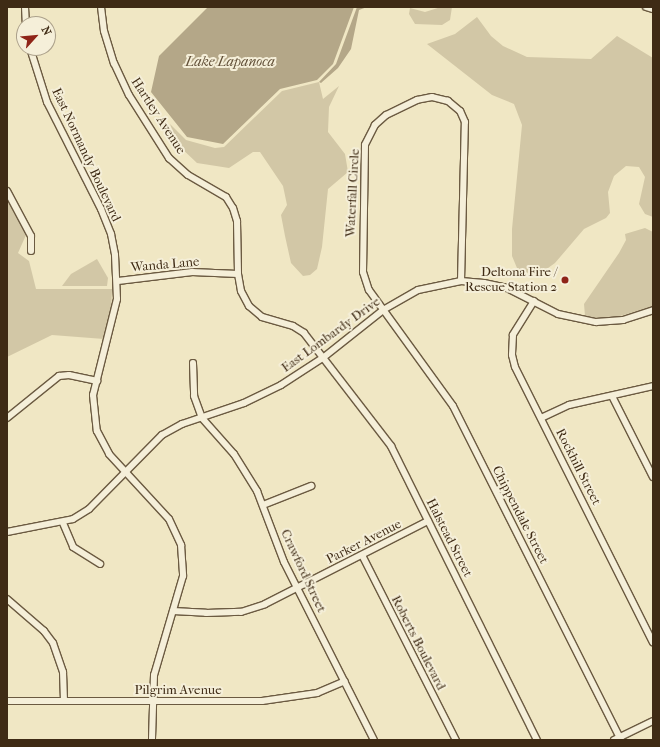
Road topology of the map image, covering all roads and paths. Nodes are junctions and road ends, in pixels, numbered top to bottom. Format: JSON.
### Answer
{"nodes":[{"id":1,"x":101,"y":7,"type":"edge"},
{"id":2,"x":646,"y":7,"type":"edge"},
{"id":3,"x":653,"y":9,"type":"edge"},
{"id":4,"x":33,"y":56,"type":"edge"},
{"id":5,"x":7,"y":191,"type":"edge"},
{"id":6,"x":32,"y":251,"type":"dead end"},
{"id":7,"x":238,"y":274,"type":"junction"},
{"id":8,"x":118,"y":281,"type":"junction"},
{"id":9,"x":461,"y":281,"type":"junction"},
{"id":10,"x":534,"y":301,"type":"junction"},
{"id":11,"x":383,"y":310,"type":"junction"},
{"id":12,"x":652,"y":313,"type":"edge"},
{"id":13,"x":324,"y":357,"type":"junction"},
{"id":14,"x":193,"y":363,"type":"dead end"},
{"id":15,"x":97,"y":381,"type":"junction"},
{"id":16,"x":653,"y":386,"type":"edge"},
{"id":17,"x":612,"y":396,"type":"junction"},
{"id":18,"x":7,"y":418,"type":"edge"},
{"id":19,"x":202,"y":418,"type":"junction"},
{"id":20,"x":541,"y":418,"type":"junction"},
{"id":21,"x":125,"y":471,"type":"junction"},
{"id":22,"x":653,"y":477,"type":"edge"},
{"id":23,"x":312,"y":486,"type":"dead end"},
{"id":24,"x":263,"y":505,"type":"junction"},
{"id":25,"x":428,"y":521,"type":"junction"},
{"id":26,"x":63,"y":523,"type":"junction"},
{"id":27,"x":7,"y":532,"type":"edge"},
{"id":28,"x":362,"y":555,"type":"junction"},
{"id":29,"x":100,"y":564,"type":"dead end"},
{"id":30,"x":297,"y":588,"type":"junction"},
{"id":31,"x":7,"y":599,"type":"edge"},
{"id":32,"x":173,"y":611,"type":"junction"},
{"id":33,"x":653,"y":642,"type":"edge"},
{"id":34,"x":345,"y":681,"type":"junction"},
{"id":35,"x":7,"y":701,"type":"edge"},
{"id":36,"x":64,"y":701,"type":"junction"},
{"id":37,"x":152,"y":701,"type":"junction"},
{"id":38,"x":653,"y":721,"type":"edge"},
{"id":39,"x":618,"y":739,"type":"edge"},
{"id":40,"x":152,"y":740,"type":"edge"},
{"id":41,"x":374,"y":740,"type":"edge"},
{"id":42,"x":456,"y":740,"type":"edge"},
{"id":43,"x":537,"y":740,"type":"edge"}],
"edges":[{"from":1,"to":7,"type":"street","name":"Hartley Avenue"},
{"from":2,"to":3,"type":"street"},
{"from":4,"to":8,"type":"street","name":"East Normandy Boulevard"},
{"from":5,"to":6,"type":"street"},
{"from":7,"to":8,"type":"street","name":"Wanda Lane"},
{"from":7,"to":13,"type":"street","name":"Hartley Avenue"},
{"from":8,"to":15,"type":"street","name":"East Normandy Boulevard"},
{"from":9,"to":10,"type":"street","name":"East Lombardy Drive"},
{"from":9,"to":11,"type":"street","name":"East Lombardy Drive"},
{"from":9,"to":11,"type":"street","name":"Waterfall Circle"},
{"from":10,"to":12,"type":"street","name":"East Lombardy Drive"},
{"from":10,"to":20,"type":"street","name":"Rockhill Street"},
{"from":11,"to":13,"type":"street","name":"East Lombardy Drive"},
{"from":11,"to":39,"type":"street","name":"Chippendale Street"},
{"from":13,"to":19,"type":"street","name":"East Lombardy Drive"},
{"from":13,"to":25,"type":"street","name":"Halstead Street"},
{"from":14,"to":19,"type":"street"},
{"from":15,"to":18,"type":"street"},
{"from":15,"to":21,"type":"street","name":"East Normandy Boulevard"},
{"from":16,"to":17,"type":"street"},
{"from":17,"to":20,"type":"street"},
{"from":17,"to":22,"type":"street"},
{"from":19,"to":21,"type":"street","name":"East Lombardy Drive"},
{"from":19,"to":24,"type":"street","name":"Crawford Street"},
{"from":20,"to":33,"type":"street","name":"Rockhill Street"},
{"from":21,"to":26,"type":"street","name":"East Lombardy Drive"},
{"from":21,"to":32,"type":"street","name":"East Normandy Boulevard"},
{"from":23,"to":24,"type":"street"},
{"from":24,"to":30,"type":"street","name":"Crawford Street"},
{"from":25,"to":28,"type":"street","name":"Parker Avenue"},
{"from":25,"to":43,"type":"street","name":"Halstead Street"},
{"from":26,"to":27,"type":"street","name":"East Lombardy Drive"},
{"from":26,"to":29,"type":"street"},
{"from":28,"to":30,"type":"street","name":"Parker Avenue"},
{"from":28,"to":42,"type":"street","name":"Roberts Boulevard"},
{"from":30,"to":32,"type":"street","name":"Parker Avenue"},
{"from":30,"to":34,"type":"street","name":"Crawford Street"},
{"from":31,"to":36,"type":"street"},
{"from":32,"to":37,"type":"street","name":"East Normandy Boulevard"},
{"from":34,"to":37,"type":"street","name":"Pilgrim Avenue"},
{"from":34,"to":41,"type":"street","name":"Crawford Street"},
{"from":35,"to":36,"type":"street","name":"Pilgrim Avenue"},
{"from":36,"to":37,"type":"street","name":"Pilgrim Avenue"},
{"from":37,"to":40,"type":"street","name":"East Normandy Boulevard"},
{"from":38,"to":39,"type":"street"}]}
